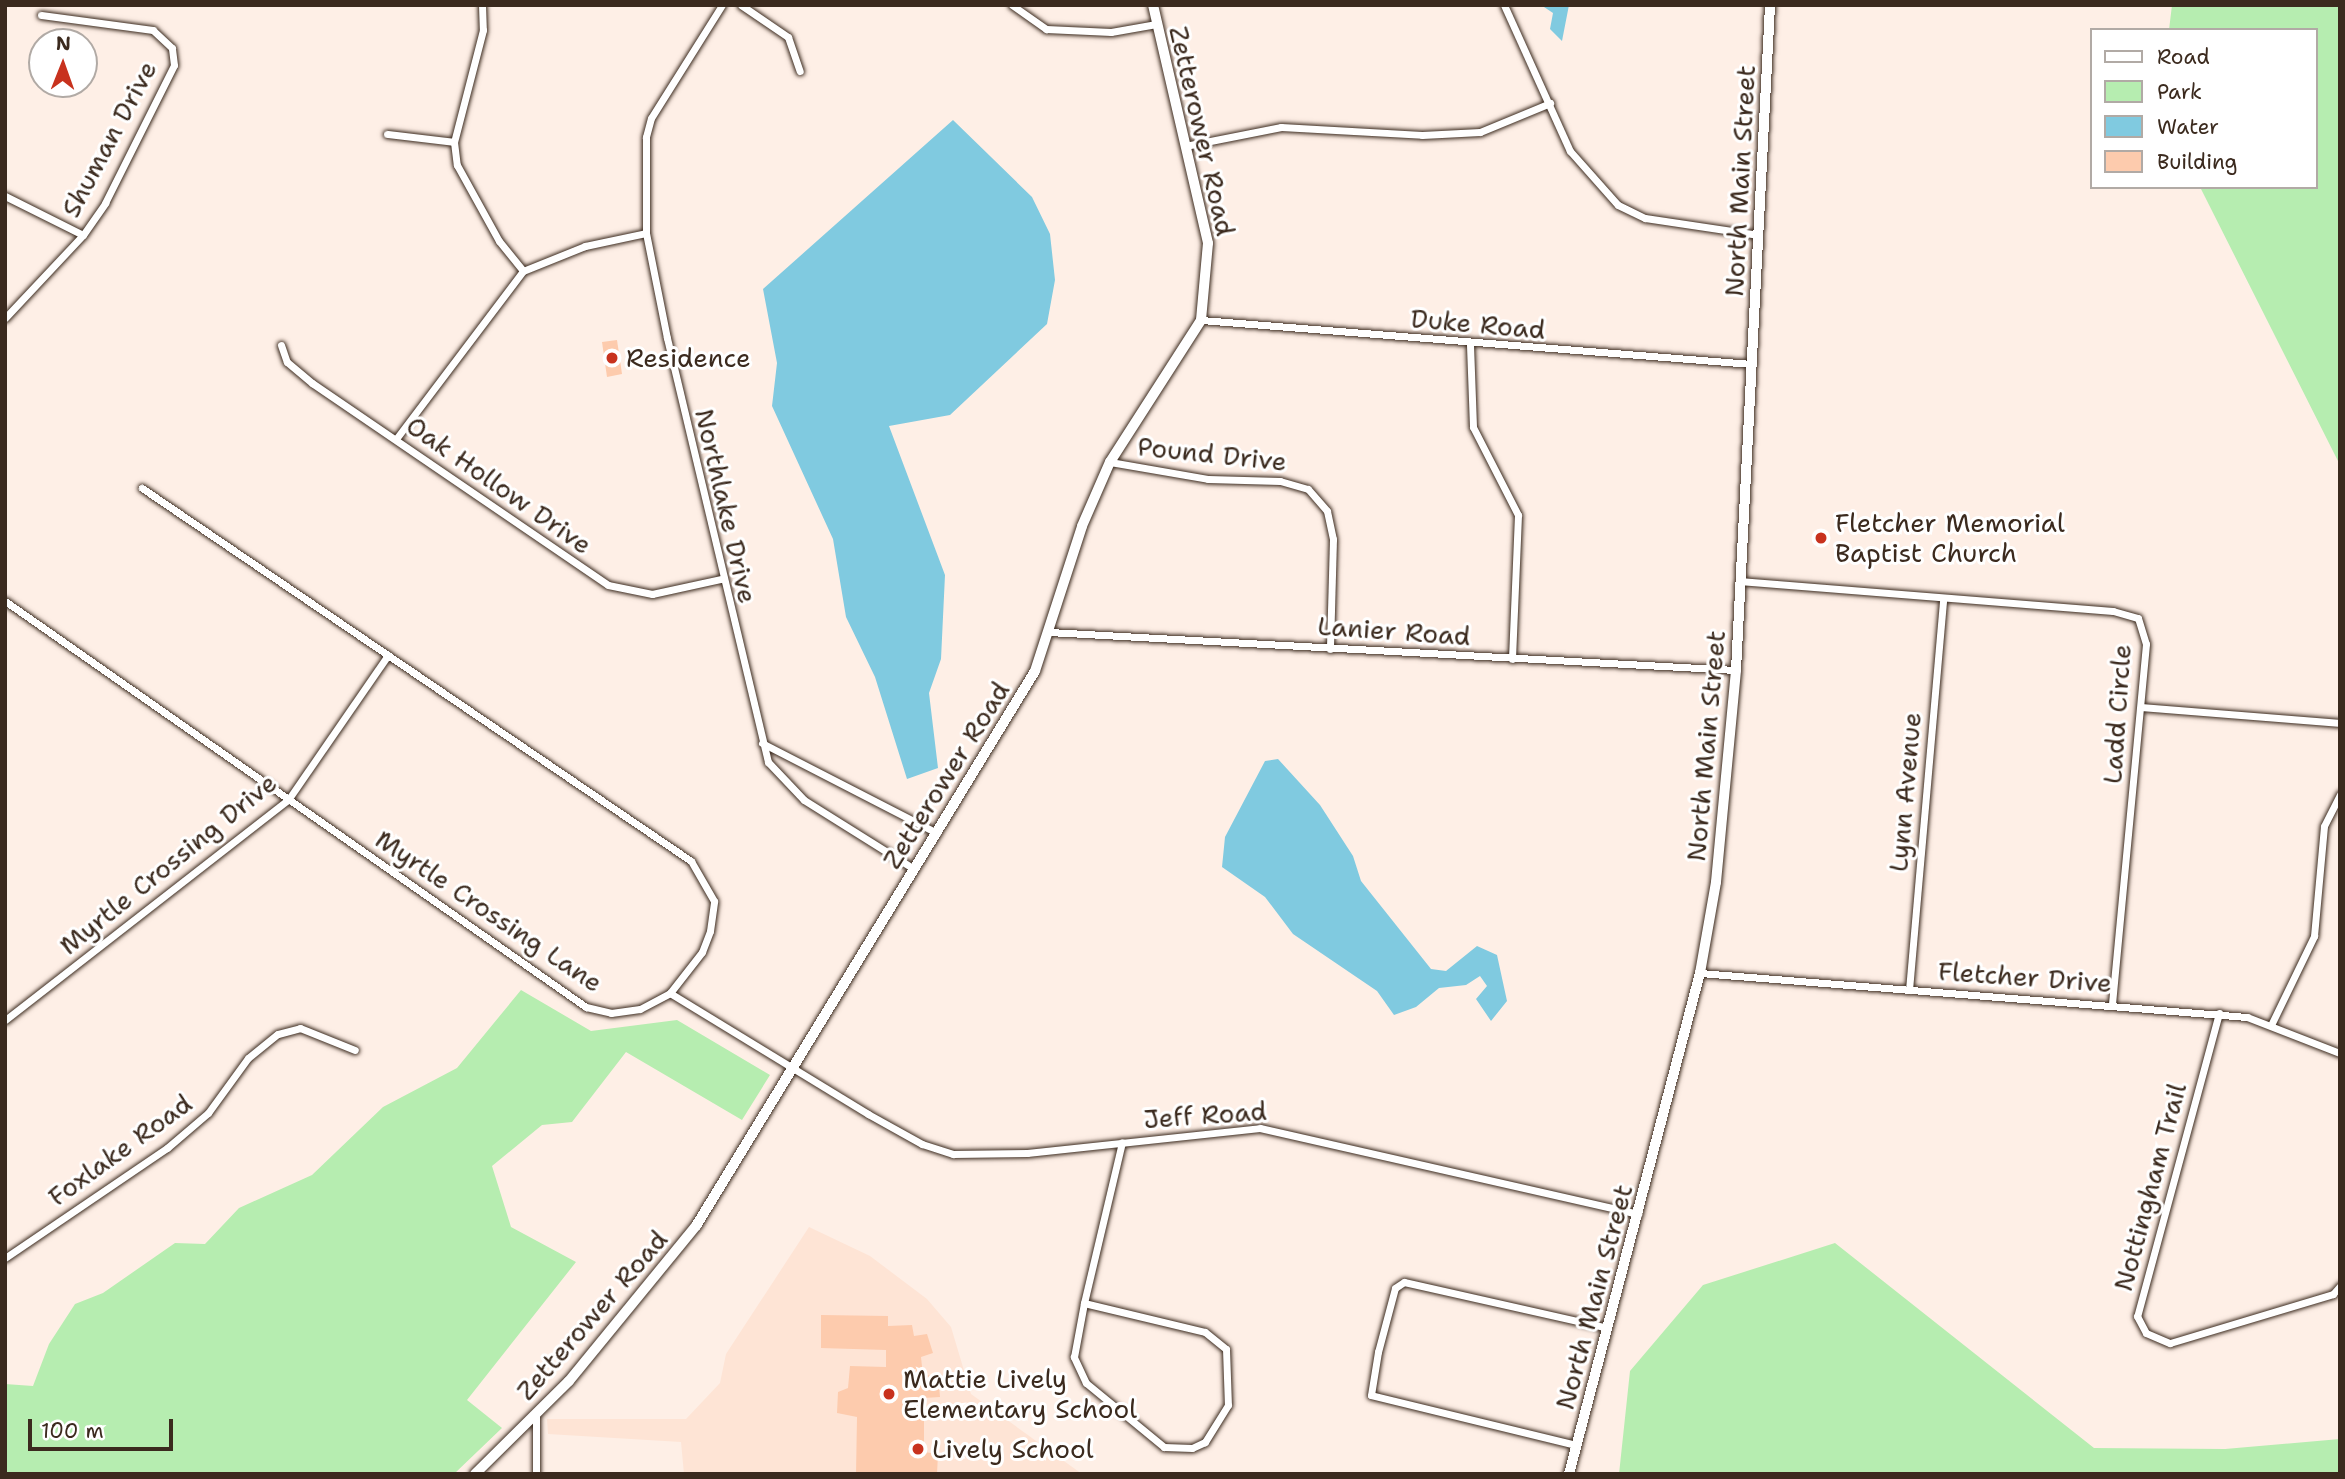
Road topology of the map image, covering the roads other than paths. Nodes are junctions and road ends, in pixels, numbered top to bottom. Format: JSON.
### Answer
{"nodes":[{"id":1,"x":482,"y":5,"type":"edge"},
{"id":2,"x":722,"y":5,"type":"edge"},
{"id":3,"x":741,"y":5,"type":"edge"},
{"id":4,"x":1012,"y":5,"type":"edge"},
{"id":5,"x":1153,"y":5,"type":"edge"},
{"id":6,"x":1504,"y":5,"type":"edge"},
{"id":7,"x":1770,"y":5,"type":"edge"},
{"id":8,"x":41,"y":15,"type":"dead end"},
{"id":9,"x":1156,"y":24,"type":"junction"},
{"id":10,"x":800,"y":71,"type":"dead end"},
{"id":11,"x":1550,"y":103,"type":"junction"},
{"id":12,"x":387,"y":134,"type":"dead end"},
{"id":13,"x":454,"y":142,"type":"junction"},
{"id":14,"x":1185,"y":146,"type":"junction"},
{"id":15,"x":5,"y":196,"type":"edge"},
{"id":16,"x":646,"y":233,"type":"junction"},
{"id":17,"x":1759,"y":235,"type":"junction"},
{"id":18,"x":83,"y":236,"type":"junction"},
{"id":19,"x":523,"y":271,"type":"junction"},
{"id":20,"x":5,"y":318,"type":"edge"},
{"id":21,"x":1201,"y":320,"type":"junction"},
{"id":22,"x":281,"y":345,"type":"dead end"},
{"id":23,"x":1470,"y":345,"type":"junction"},
{"id":24,"x":1752,"y":364,"type":"junction"},
{"id":25,"x":396,"y":439,"type":"junction"},
{"id":26,"x":1110,"y":463,"type":"junction"},
{"id":27,"x":142,"y":488,"type":"dead end"},
{"id":28,"x":721,"y":579,"type":"junction"},
{"id":29,"x":1739,"y":581,"type":"junction"},
{"id":30,"x":1942,"y":598,"type":"junction"},
{"id":31,"x":5,"y":601,"type":"edge"},
{"id":32,"x":1049,"y":632,"type":"junction"},
{"id":33,"x":1330,"y":649,"type":"junction"},
{"id":34,"x":388,"y":655,"type":"junction"},
{"id":35,"x":1512,"y":659,"type":"junction"},
{"id":36,"x":1736,"y":670,"type":"junction"},
{"id":37,"x":2141,"y":707,"type":"junction"},
{"id":38,"x":2340,"y":723,"type":"edge"},
{"id":39,"x":761,"y":742,"type":"junction"},
{"id":40,"x":2340,"y":794,"type":"edge"},
{"id":41,"x":288,"y":800,"type":"junction"},
{"id":42,"x":937,"y":833,"type":"junction"},
{"id":43,"x":914,"y":869,"type":"junction"},
{"id":44,"x":1700,"y":973,"type":"junction"},
{"id":45,"x":1909,"y":990,"type":"junction"},
{"id":46,"x":670,"y":993,"type":"junction"},
{"id":47,"x":2112,"y":1004,"type":"junction"},
{"id":48,"x":2219,"y":1013,"type":"junction"},
{"id":49,"x":5,"y":1020,"type":"edge"},
{"id":50,"x":2272,"y":1023,"type":"junction"},
{"id":51,"x":355,"y":1050,"type":"dead end"},
{"id":52,"x":2340,"y":1053,"type":"edge"},
{"id":53,"x":788,"y":1068,"type":"junction"},
{"id":54,"x":1122,"y":1142,"type":"junction"},
{"id":55,"x":1638,"y":1214,"type":"junction"},
{"id":56,"x":5,"y":1258,"type":"edge"},
{"id":57,"x":2340,"y":1286,"type":"edge"},
{"id":58,"x":1084,"y":1303,"type":"junction"},
{"id":59,"x":1608,"y":1328,"type":"junction"},
{"id":60,"x":536,"y":1412,"type":"junction"},
{"id":61,"x":1576,"y":1445,"type":"junction"},
{"id":62,"x":475,"y":1474,"type":"edge"},
{"id":63,"x":537,"y":1474,"type":"edge"},
{"id":64,"x":1569,"y":1474,"type":"edge"}],
"edges":[{"from":1,"to":13,"type":"street"},
{"from":2,"to":16,"type":"street","name":"Northlake Drive"},
{"from":3,"to":10,"type":"street"},
{"from":4,"to":9,"type":"street"},
{"from":5,"to":9,"type":"street","name":"Zetterower Road"},
{"from":6,"to":11,"type":"street"},
{"from":7,"to":17,"type":"street","name":"North Main Street"},
{"from":8,"to":18,"type":"street","name":"Shuman Drive"},
{"from":9,"to":14,"type":"street","name":"Zetterower Road"},
{"from":11,"to":14,"type":"street"},
{"from":11,"to":17,"type":"street"},
{"from":12,"to":13,"type":"street"},
{"from":13,"to":19,"type":"street"},
{"from":14,"to":21,"type":"street","name":"Zetterower Road"},
{"from":15,"to":18,"type":"street"},
{"from":16,"to":19,"type":"street"},
{"from":16,"to":28,"type":"street","name":"Northlake Drive"},
{"from":17,"to":24,"type":"street","name":"North Main Street"},
{"from":18,"to":20,"type":"street","name":"Shuman Drive"},
{"from":19,"to":25,"type":"street"},
{"from":21,"to":23,"type":"street","name":"Duke Road"},
{"from":21,"to":26,"type":"street","name":"Zetterower Road"},
{"from":22,"to":25,"type":"street","name":"Oak Hollow Drive"},
{"from":23,"to":24,"type":"street","name":"Duke Road"},
{"from":23,"to":35,"type":"street"},
{"from":24,"to":29,"type":"street","name":"North Main Street"},
{"from":25,"to":28,"type":"street","name":"Oak Hollow Drive"},
{"from":26,"to":32,"type":"street","name":"Zetterower Road"},
{"from":26,"to":33,"type":"street","name":"Pound Drive"},
{"from":27,"to":34,"type":"street"},
{"from":28,"to":39,"type":"street","name":"Northlake Drive"},
{"from":29,"to":30,"type":"street","name":"Ladd Circle"},
{"from":29,"to":36,"type":"street","name":"North Main Street"},
{"from":30,"to":37,"type":"street","name":"Ladd Circle"},
{"from":30,"to":45,"type":"street","name":"Lynn Avenue"},
{"from":31,"to":41,"type":"street","name":"Myrtle Crossing Lane"},
{"from":32,"to":33,"type":"street","name":"Lanier Road"},
{"from":32,"to":42,"type":"street","name":"Zetterower Road"},
{"from":33,"to":35,"type":"street","name":"Lanier Road"},
{"from":34,"to":41,"type":"street","name":"Myrtle Crossing Drive"},
{"from":34,"to":46,"type":"street"},
{"from":35,"to":36,"type":"street","name":"Lanier Road"},
{"from":36,"to":44,"type":"street","name":"North Main Street"},
{"from":37,"to":38,"type":"street"},
{"from":37,"to":47,"type":"street","name":"Ladd Circle"},
{"from":39,"to":42,"type":"street"},
{"from":39,"to":43,"type":"street","name":"Northlake Drive"},
{"from":40,"to":50,"type":"street"},
{"from":41,"to":46,"type":"street","name":"Myrtle Crossing Lane"},
{"from":41,"to":49,"type":"street","name":"Myrtle Crossing Drive"},
{"from":42,"to":43,"type":"street","name":"Zetterower Road"},
{"from":43,"to":53,"type":"street","name":"Zetterower Road"},
{"from":44,"to":45,"type":"street","name":"Fletcher Drive"},
{"from":44,"to":55,"type":"street","name":"North Main Street"},
{"from":45,"to":47,"type":"street","name":"Fletcher Drive"},
{"from":46,"to":53,"type":"street","name":"Jeff Road"},
{"from":47,"to":48,"type":"street","name":"Fletcher Drive"},
{"from":48,"to":50,"type":"street","name":"Fletcher Drive"},
{"from":48,"to":57,"type":"street","name":"Nottingham Trail"},
{"from":50,"to":52,"type":"street","name":"Fletcher Drive"},
{"from":51,"to":56,"type":"street","name":"Foxlake Road"},
{"from":53,"to":54,"type":"street","name":"Jeff Road"},
{"from":53,"to":60,"type":"street","name":"Zetterower Road"},
{"from":54,"to":55,"type":"street","name":"Jeff Road"},
{"from":54,"to":58,"type":"street"},
{"from":55,"to":59,"type":"street","name":"North Main Street"},
{"from":58,"to":58,"type":"street"},
{"from":59,"to":61,"type":"street","name":"North Main Street"},
{"from":59,"to":61,"type":"street"},
{"from":60,"to":62,"type":"street","name":"Zetterower Road"},
{"from":60,"to":63,"type":"street"},
{"from":61,"to":64,"type":"street","name":"North Main Street"}]}
